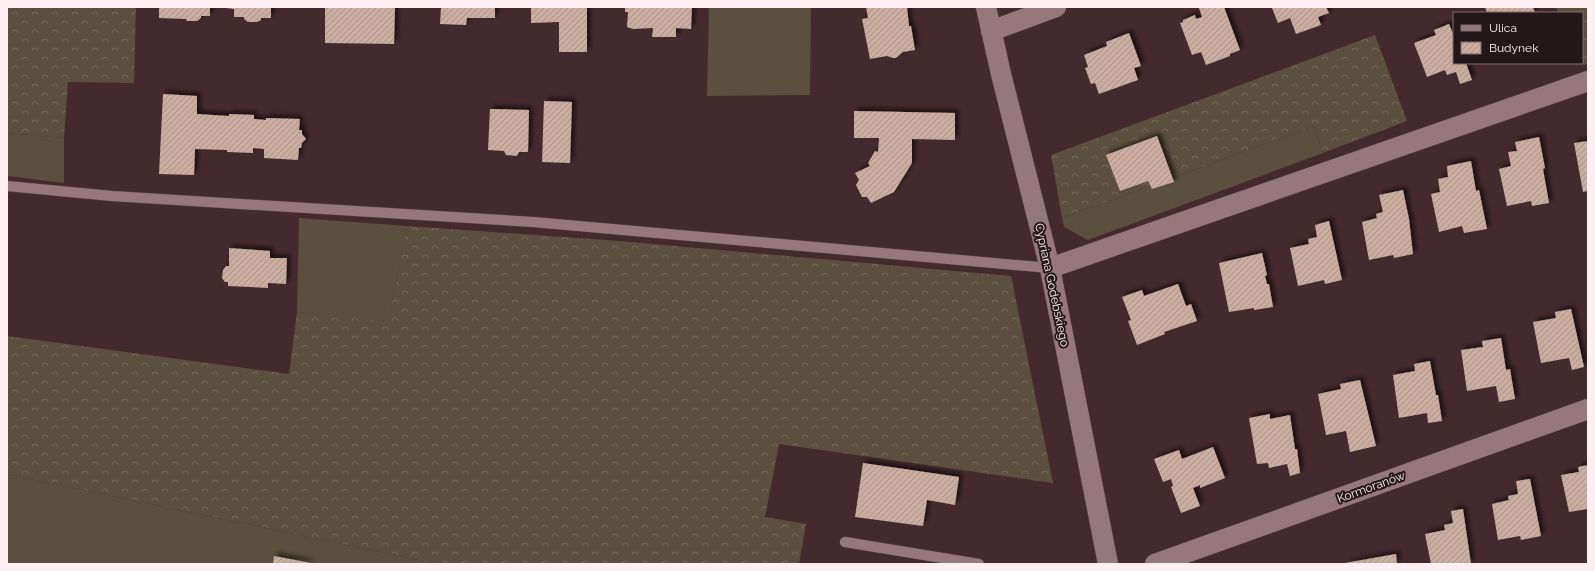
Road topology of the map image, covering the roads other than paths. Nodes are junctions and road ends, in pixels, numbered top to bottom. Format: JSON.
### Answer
{"nodes":[{"id":1,"x":986,"y":7,"type":"edge"},
{"id":2,"x":1056,"y":7,"type":"edge"},
{"id":3,"x":991,"y":31,"type":"junction"},
{"id":4,"x":1588,"y":81,"type":"edge"},
{"id":5,"x":7,"y":186,"type":"edge"},
{"id":6,"x":1050,"y":268,"type":"junction"},
{"id":7,"x":1588,"y":409,"type":"edge"},
{"id":8,"x":845,"y":542,"type":"dead end"},
{"id":9,"x":978,"y":564,"type":"edge"},
{"id":10,"x":1108,"y":564,"type":"edge"},
{"id":11,"x":1155,"y":564,"type":"edge"}],
"edges":[{"from":1,"to":3,"type":"street","name":"Cypriana Godebskiego"},
{"from":2,"to":3,"type":"street"},
{"from":3,"to":6,"type":"street","name":"Cypriana Godebskiego"},
{"from":4,"to":6,"type":"street"},
{"from":5,"to":6,"type":"lane"},
{"from":6,"to":10,"type":"street","name":"Cypriana Godebskiego"},
{"from":7,"to":11,"type":"street","name":"Kormoranów"},
{"from":8,"to":9,"type":"lane"}]}
